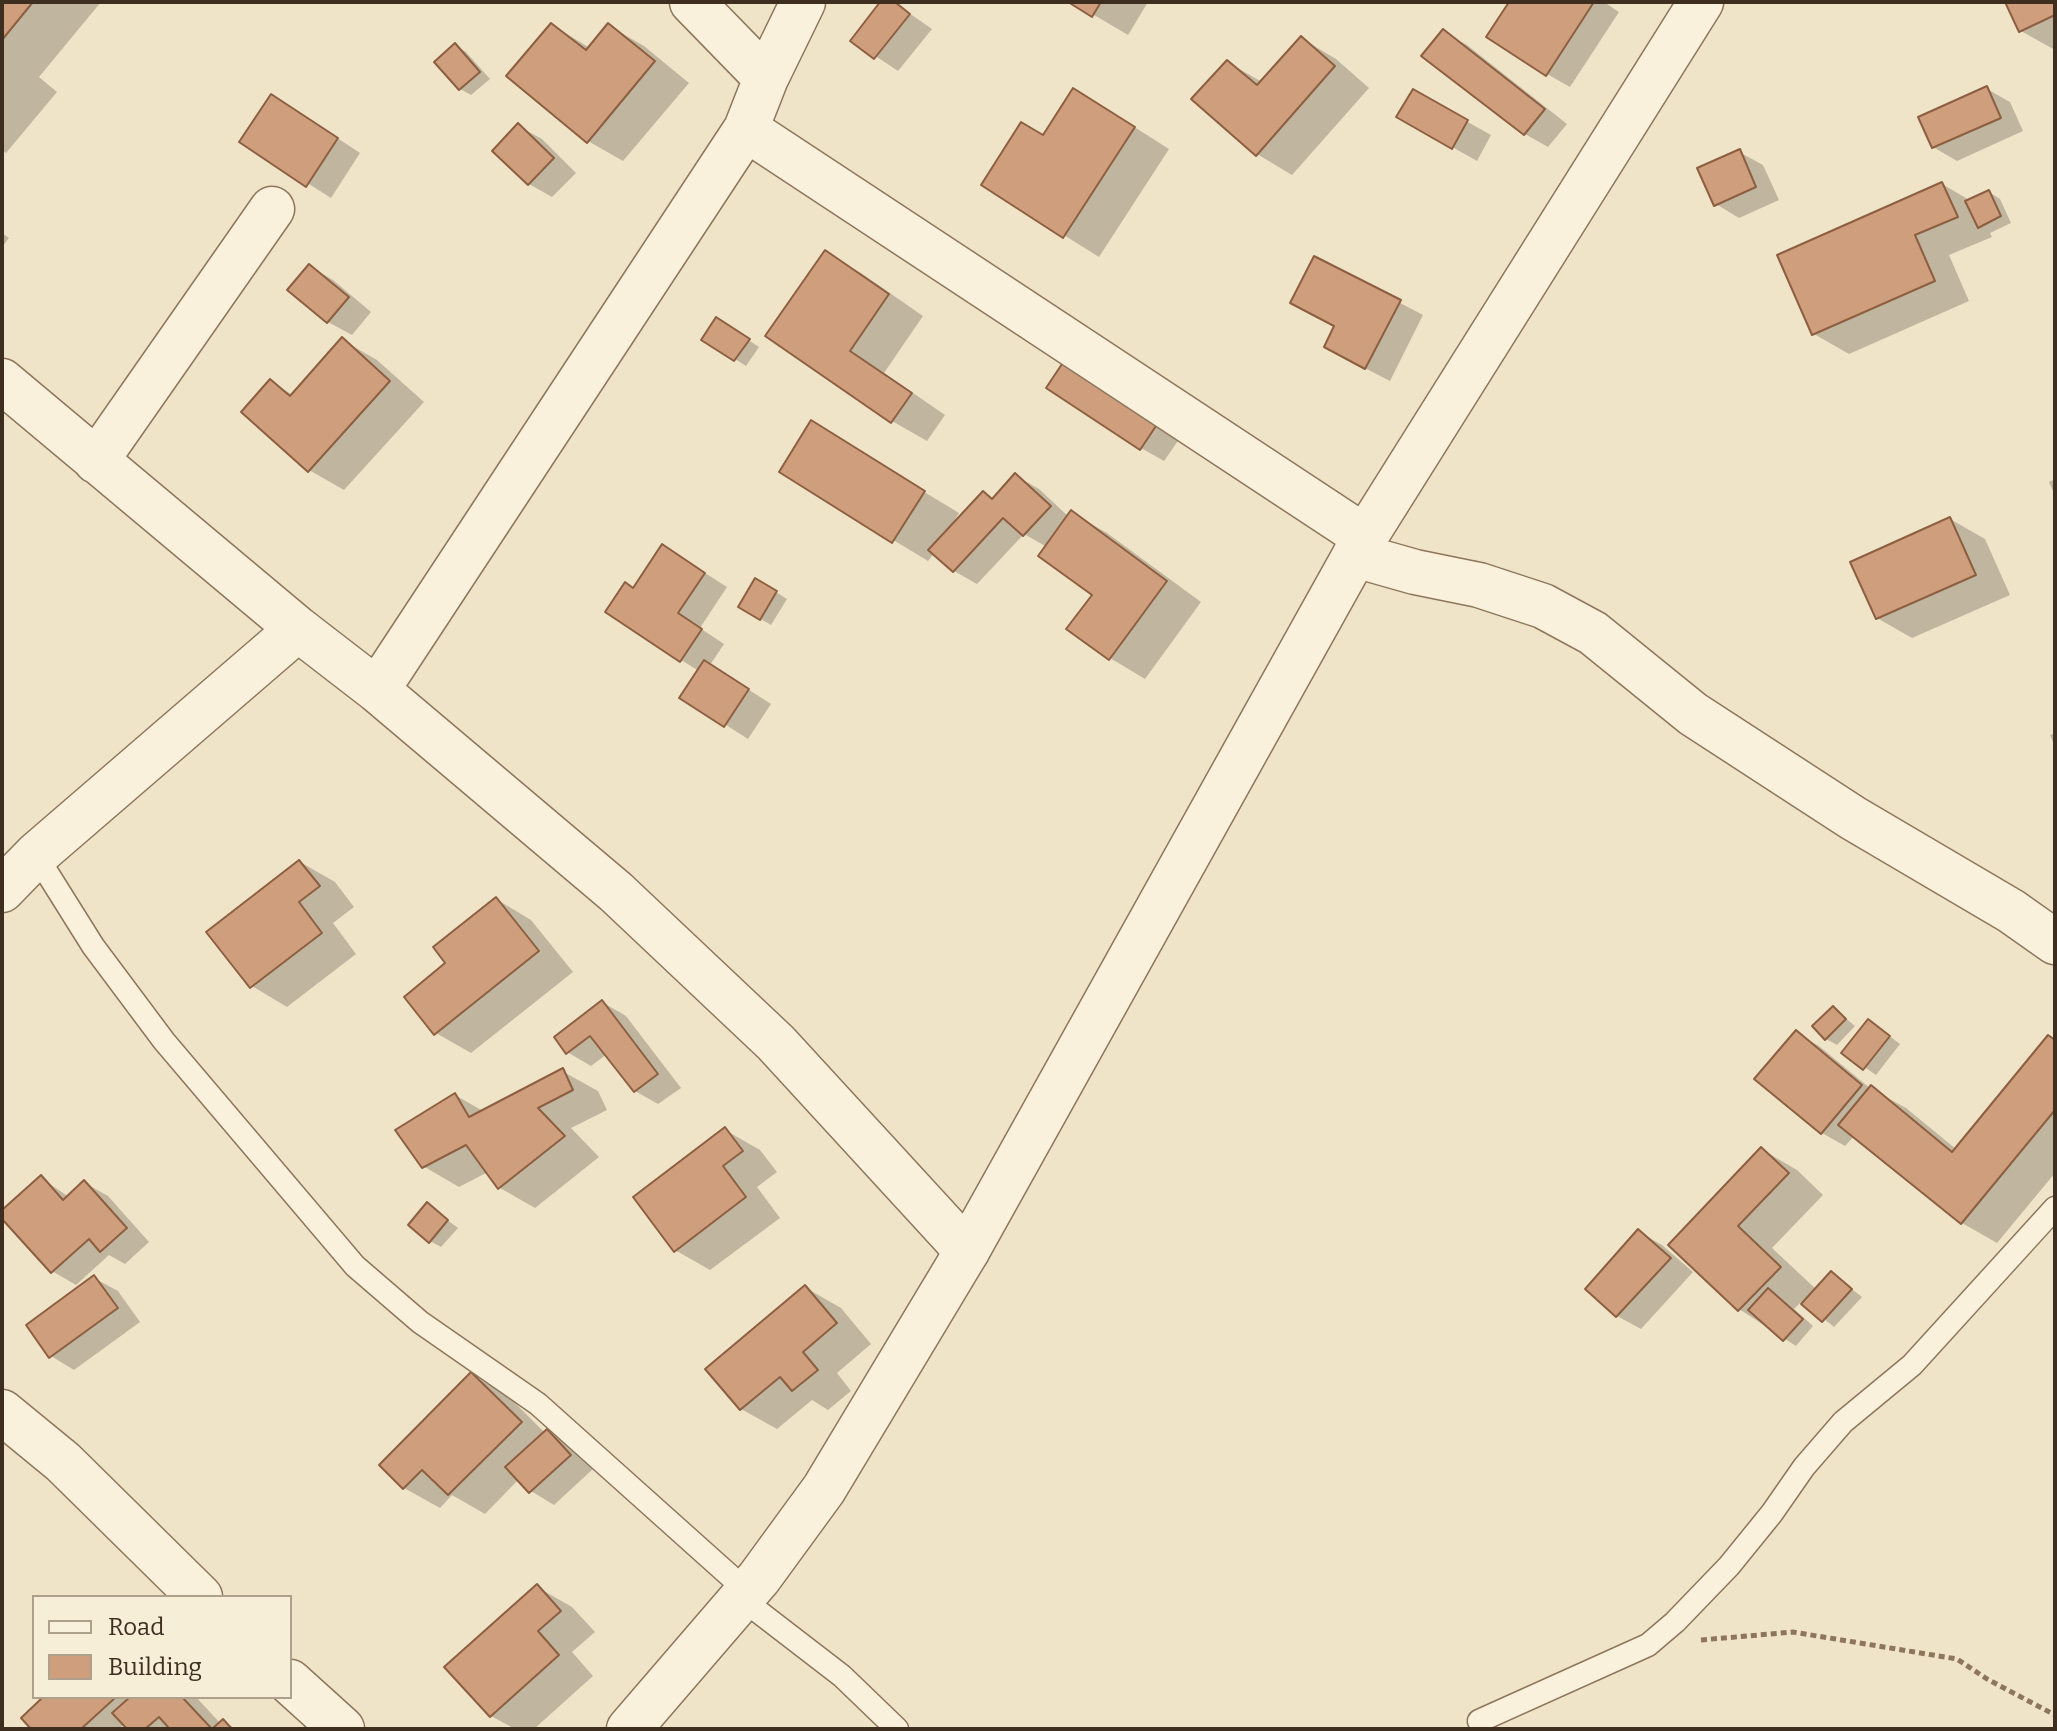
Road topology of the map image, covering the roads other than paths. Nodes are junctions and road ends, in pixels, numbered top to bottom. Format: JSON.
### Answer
{"nodes":[{"id":1,"x":692,"y":2,"type":"edge"},
{"id":2,"x":803,"y":2,"type":"edge"},
{"id":3,"x":1701,"y":2,"type":"edge"},
{"id":4,"x":766,"y":78,"type":"junction"},
{"id":5,"x":746,"y":129,"type":"junction"},
{"id":6,"x":272,"y":209,"type":"dead end"},
{"id":7,"x":2,"y":381,"type":"edge"},
{"id":8,"x":96,"y":461,"type":"junction"},
{"id":9,"x":1360,"y":546,"type":"junction"},
{"id":10,"x":298,"y":629,"type":"junction"},
{"id":11,"x":377,"y":690,"type":"junction"},
{"id":12,"x":36,"y":855,"type":"junction"},
{"id":13,"x":2,"y":890,"type":"edge"},
{"id":14,"x":2055,"y":942,"type":"edge"},
{"id":15,"x":2055,"y":1208,"type":"edge"},
{"id":16,"x":967,"y":1251,"type":"junction"},
{"id":17,"x":2,"y":1412,"type":"edge"},
{"id":18,"x":198,"y":1595,"type":"edge"},
{"id":19,"x":745,"y":1595,"type":"junction"},
{"id":20,"x":292,"y":1684,"type":"edge"},
{"id":21,"x":1479,"y":1721,"type":"dead end"},
{"id":22,"x":342,"y":1729,"type":"edge"},
{"id":23,"x":629,"y":1729,"type":"edge"},
{"id":24,"x":897,"y":1729,"type":"edge"}],
"edges":[{"from":1,"to":4,"type":"street"},
{"from":2,"to":4,"type":"street"},
{"from":3,"to":9,"type":"street"},
{"from":4,"to":5,"type":"street"},
{"from":5,"to":9,"type":"street"},
{"from":5,"to":11,"type":"street"},
{"from":6,"to":8,"type":"street"},
{"from":7,"to":8,"type":"street"},
{"from":8,"to":10,"type":"street"},
{"from":9,"to":14,"type":"street"},
{"from":9,"to":16,"type":"street"},
{"from":10,"to":11,"type":"street"},
{"from":10,"to":12,"type":"street"},
{"from":11,"to":16,"type":"street"},
{"from":12,"to":13,"type":"street"},
{"from":12,"to":19,"type":"lane"},
{"from":15,"to":21,"type":"lane"},
{"from":16,"to":19,"type":"street"},
{"from":17,"to":18,"type":"street"},
{"from":19,"to":23,"type":"street"},
{"from":19,"to":24,"type":"lane"},
{"from":20,"to":22,"type":"street"}]}
